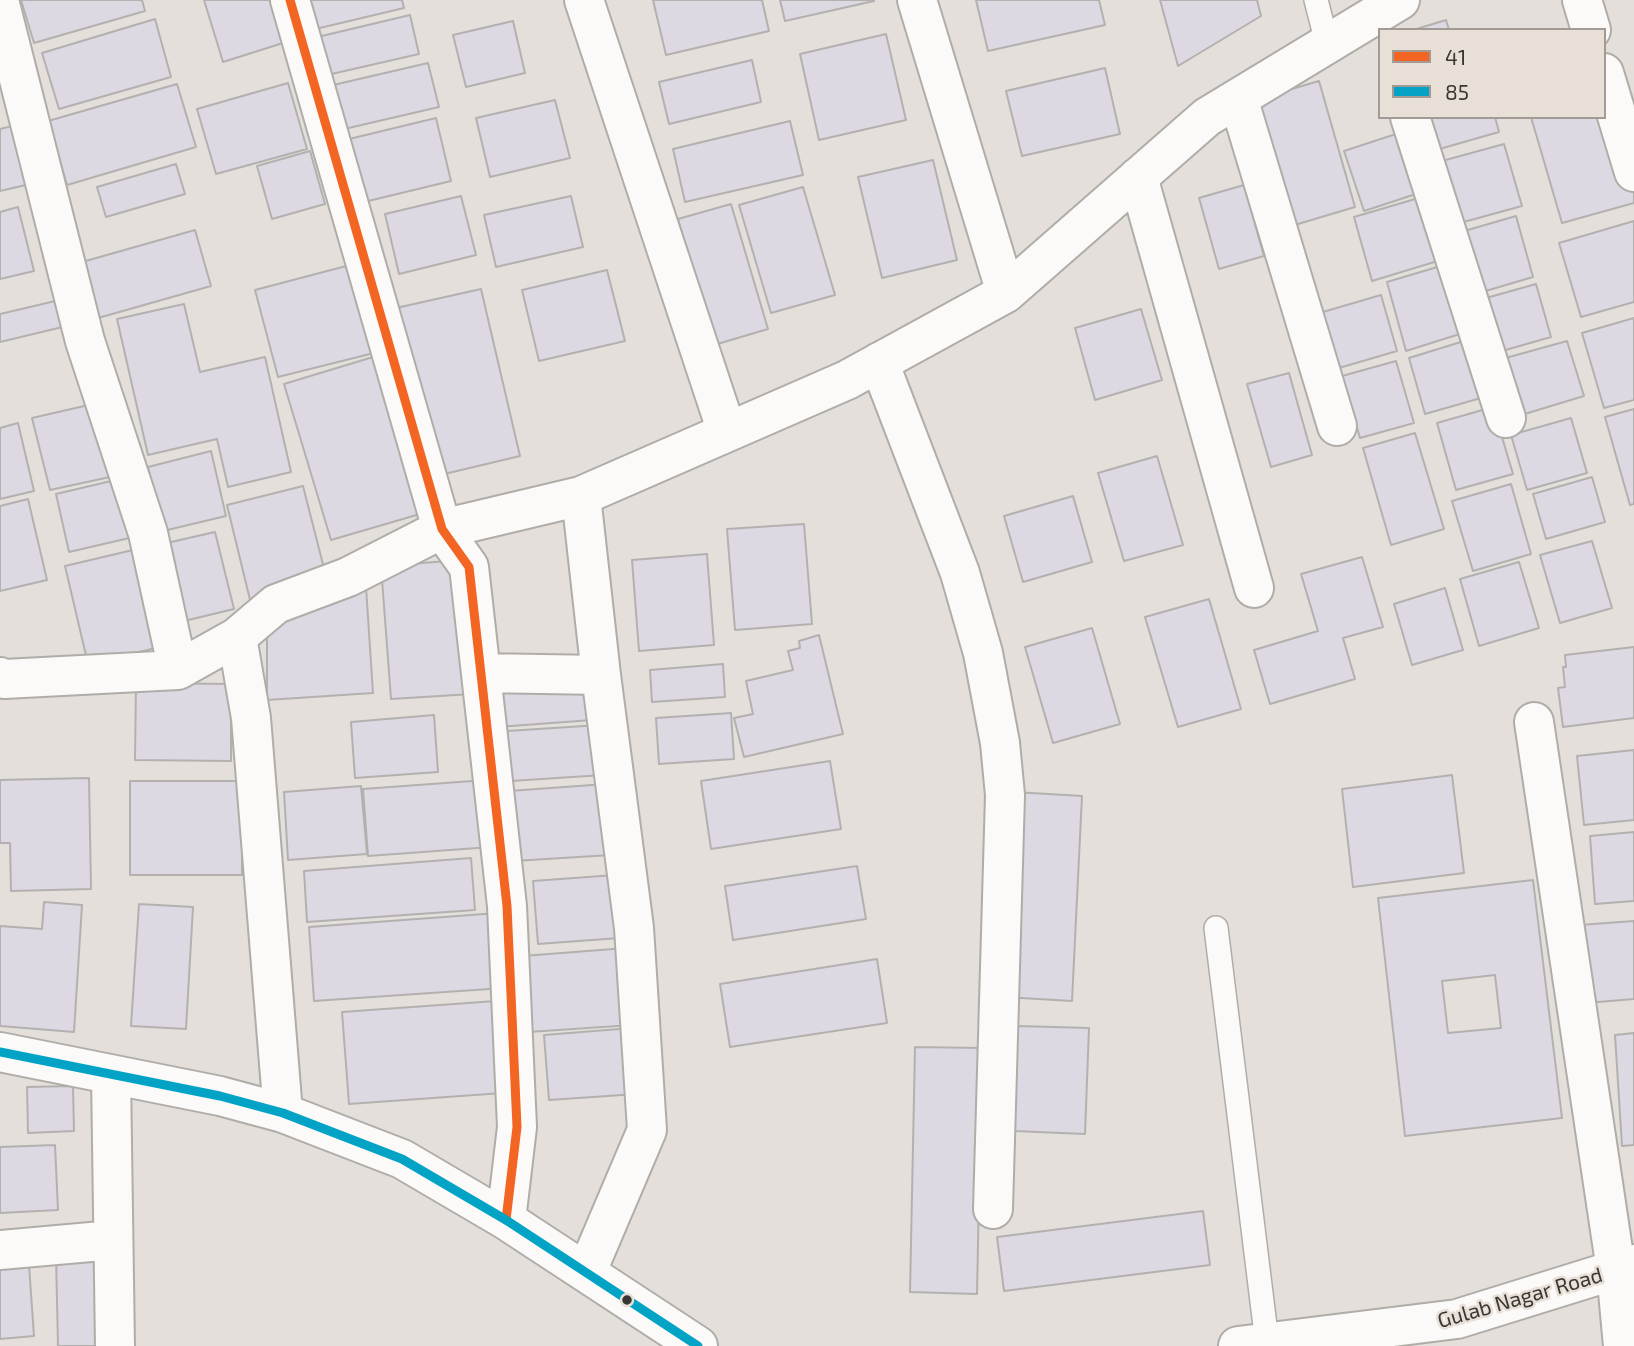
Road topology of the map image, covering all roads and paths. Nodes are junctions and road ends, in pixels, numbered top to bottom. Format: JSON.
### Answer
{"nodes":[{"id":1,"x":290,"y":0,"type":"edge"},
{"id":2,"x":584,"y":0,"type":"edge"},
{"id":3,"x":917,"y":0,"type":"edge"},
{"id":4,"x":1316,"y":0,"type":"edge"},
{"id":5,"x":1582,"y":0,"type":"edge"},
{"id":6,"x":0,"y":4,"type":"edge"},
{"id":7,"x":1387,"y":15,"type":"edge"},
{"id":8,"x":1590,"y":28,"type":"edge"},
{"id":9,"x":1326,"y":43,"type":"junction"},
{"id":10,"x":1606,"y":80,"type":"edge"},
{"id":11,"x":1238,"y":97,"type":"junction"},
{"id":12,"x":1411,"y":119,"type":"edge"},
{"id":13,"x":1634,"y":172,"type":"edge"},
{"id":14,"x":1138,"y":177,"type":"junction"},
{"id":15,"x":1006,"y":293,"type":"junction"},
{"id":16,"x":879,"y":362,"type":"junction"},
{"id":17,"x":1506,"y":418,"type":"dead end"},
{"id":18,"x":1337,"y":426,"type":"dead end"},
{"id":19,"x":726,"y":432,"type":"junction"},
{"id":20,"x":581,"y":496,"type":"junction"},
{"id":21,"x":442,"y":530,"type":"junction"},
{"id":22,"x":1254,"y":588,"type":"dead end"},
{"id":23,"x":237,"y":637,"type":"junction"},
{"id":24,"x":178,"y":670,"type":"junction"},
{"id":25,"x":482,"y":673,"type":"junction"},
{"id":26,"x":601,"y":675,"type":"junction"},
{"id":27,"x":0,"y":677,"type":"edge"},
{"id":28,"x":1534,"y":722,"type":"dead end"},
{"id":29,"x":1216,"y":928,"type":"dead end"},
{"id":30,"x":0,"y":1052,"type":"edge"},
{"id":31,"x":111,"y":1075,"type":"junction"},
{"id":32,"x":283,"y":1113,"type":"junction"},
{"id":33,"x":993,"y":1209,"type":"dead end"},
{"id":34,"x":506,"y":1220,"type":"junction"},
{"id":35,"x":114,"y":1240,"type":"junction"},
{"id":36,"x":0,"y":1250,"type":"edge"},
{"id":37,"x":1625,"y":1267,"type":"edge"},
{"id":38,"x":587,"y":1272,"type":"junction"},
{"id":39,"x":1417,"y":1336,"type":"edge"},
{"id":40,"x":1252,"y":1344,"type":"edge"},
{"id":41,"x":115,"y":1346,"type":"edge"},
{"id":42,"x":698,"y":1346,"type":"edge"},
{"id":43,"x":1623,"y":1346,"type":"edge"}],
"edges":[{"from":1,"to":21,"type":"street"},
{"from":2,"to":19,"type":"street"},
{"from":3,"to":15,"type":"street"},
{"from":4,"to":9,"type":"lane"},
{"from":5,"to":8,"type":"street"},
{"from":6,"to":24,"type":"street"},
{"from":7,"to":9,"type":"street"},
{"from":9,"to":11,"type":"street"},
{"from":10,"to":13,"type":"street"},
{"from":11,"to":14,"type":"street"},
{"from":11,"to":18,"type":"street"},
{"from":12,"to":17,"type":"street"},
{"from":14,"to":15,"type":"street"},
{"from":14,"to":22,"type":"street"},
{"from":15,"to":16,"type":"street"},
{"from":16,"to":19,"type":"street"},
{"from":16,"to":33,"type":"street"},
{"from":19,"to":20,"type":"street"},
{"from":20,"to":21,"type":"street"},
{"from":20,"to":26,"type":"street"},
{"from":21,"to":23,"type":"street"},
{"from":21,"to":25,"type":"street"},
{"from":23,"to":24,"type":"street"},
{"from":23,"to":32,"type":"street"},
{"from":24,"to":27,"type":"street"},
{"from":25,"to":26,"type":"street"},
{"from":25,"to":34,"type":"street"},
{"from":26,"to":38,"type":"street"},
{"from":28,"to":37,"type":"street"},
{"from":29,"to":40,"type":"lane"},
{"from":30,"to":31,"type":"street"},
{"from":31,"to":32,"type":"street"},
{"from":31,"to":35,"type":"street"},
{"from":32,"to":34,"type":"street"},
{"from":34,"to":38,"type":"street"},
{"from":35,"to":36,"type":"street"},
{"from":35,"to":41,"type":"street"},
{"from":37,"to":39,"type":"street","name":"Gulab Nagar Road"},
{"from":37,"to":43,"type":"street"},
{"from":38,"to":42,"type":"street"},
{"from":39,"to":40,"type":"street","name":"Gulab Nagar Road"}]}
